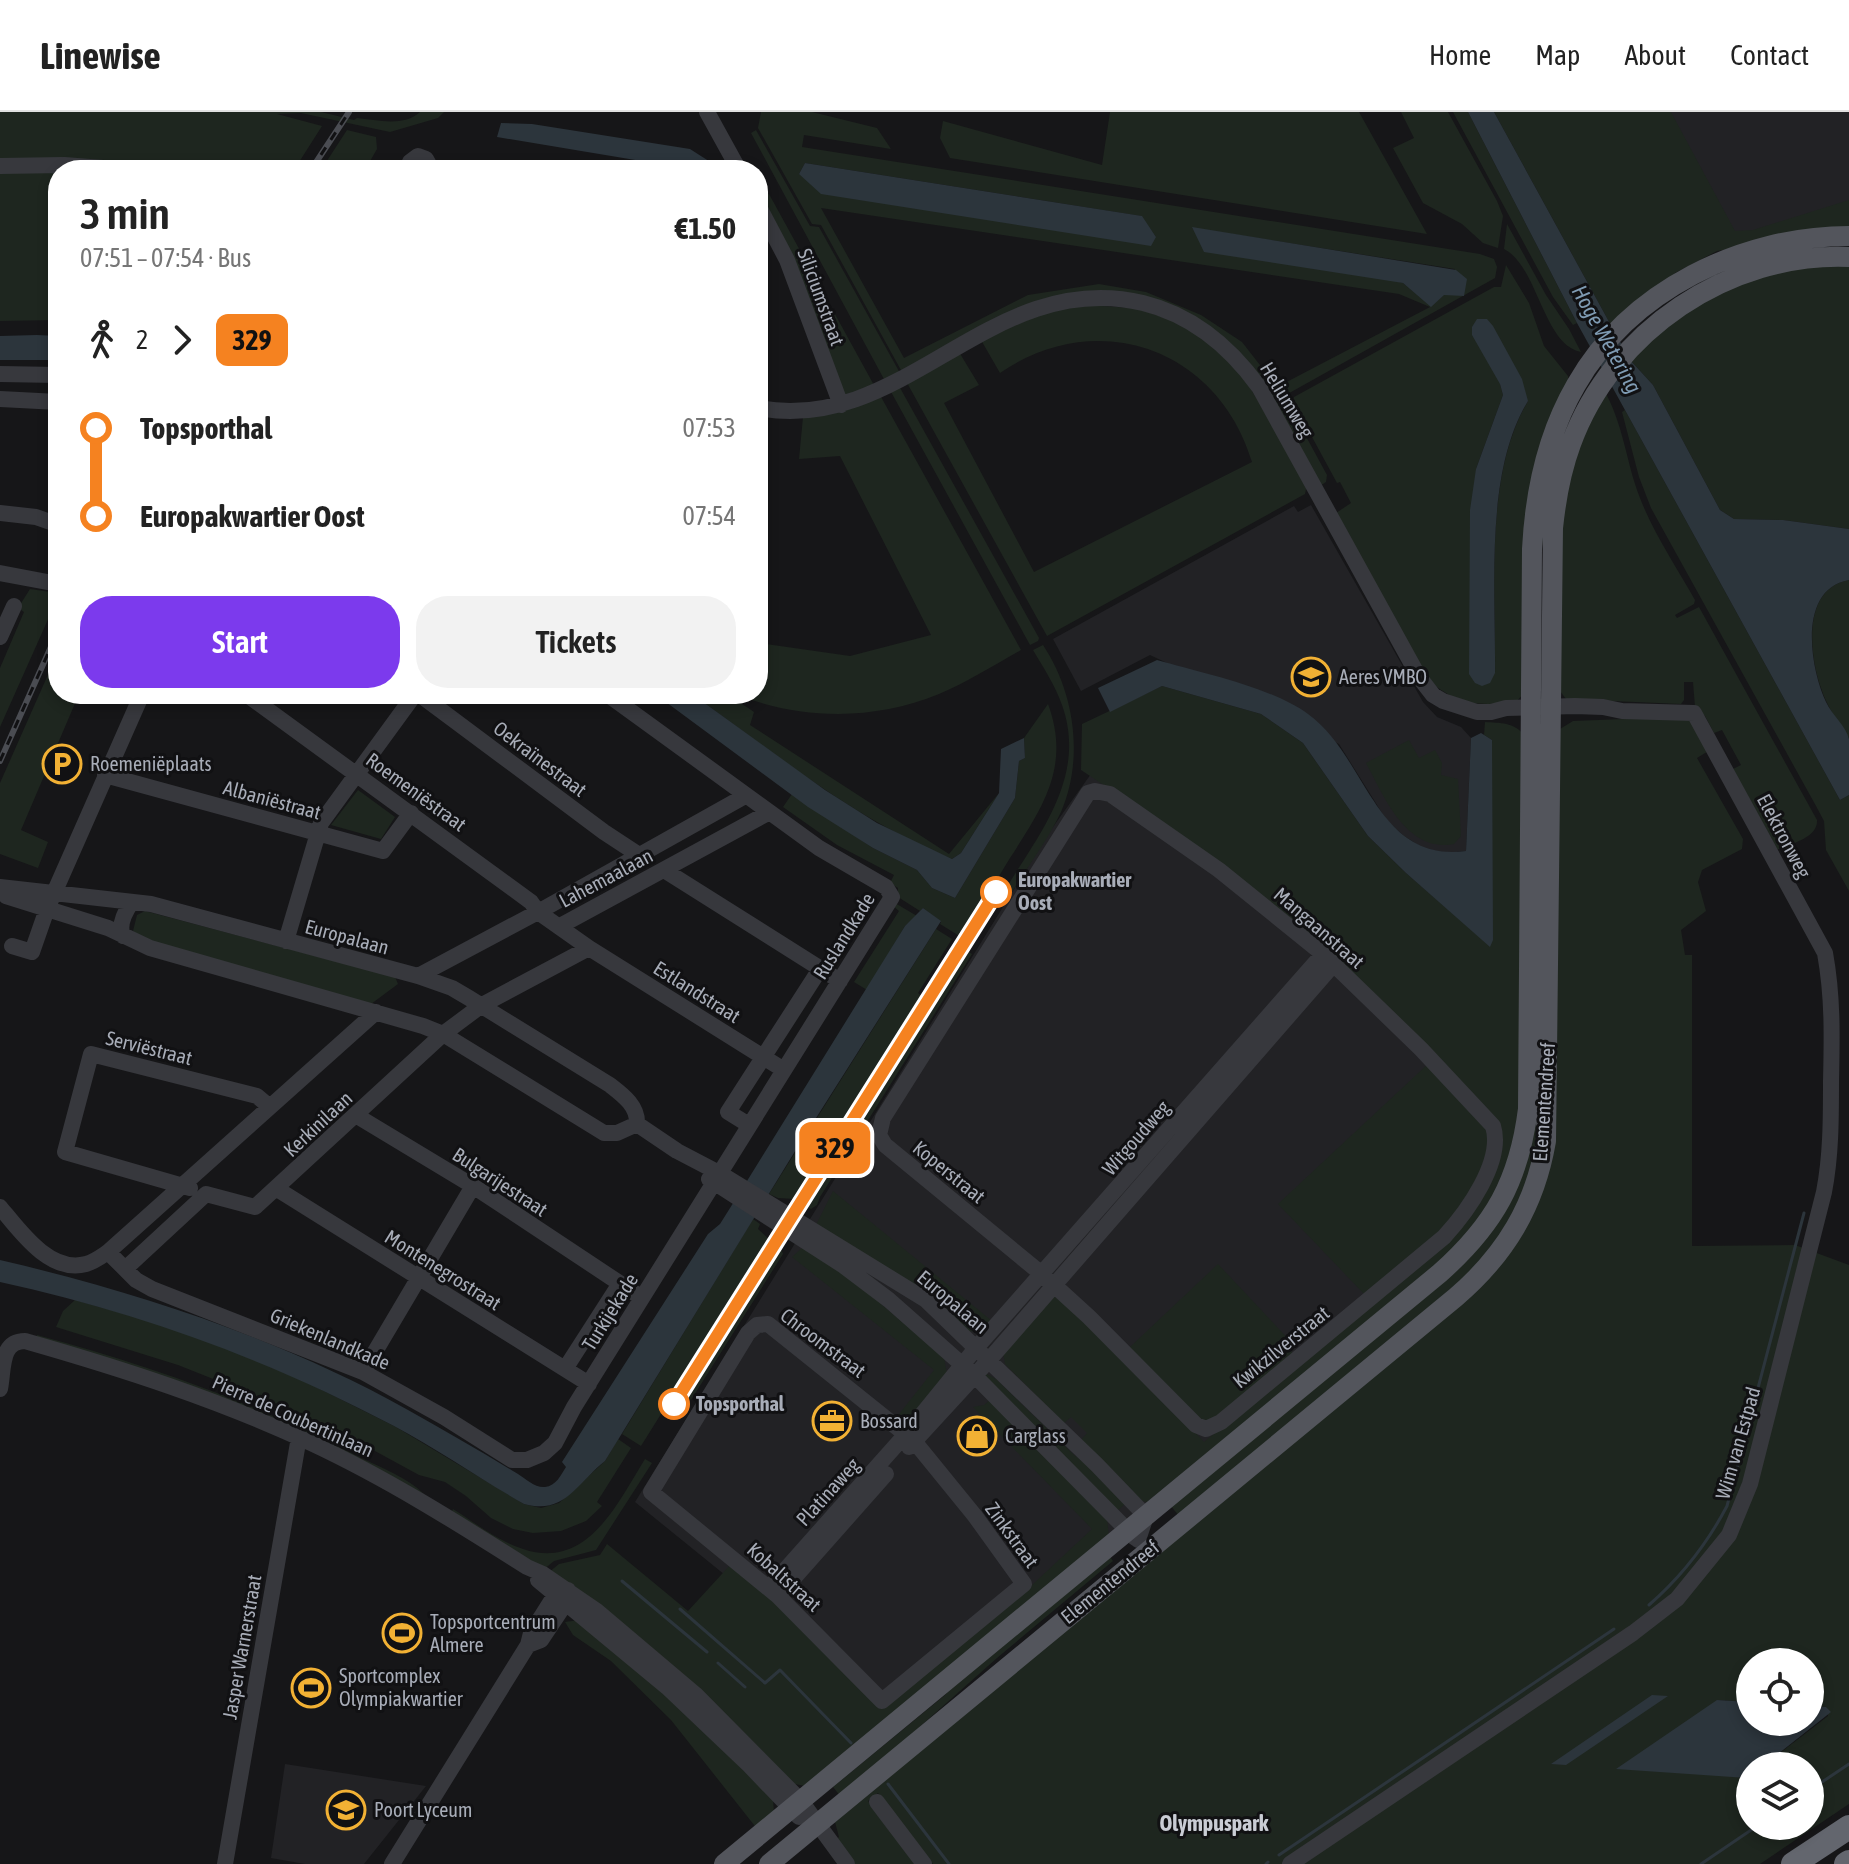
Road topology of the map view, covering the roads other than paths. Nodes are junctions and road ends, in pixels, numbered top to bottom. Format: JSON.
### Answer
{"nodes":[{"id":1,"x":707,"y":112,"type":"edge"},
{"id":2,"x":733,"y":160,"type":"edge"},
{"id":3,"x":48,"y":165,"type":"edge"},
{"id":4,"x":0,"y":166,"type":"edge"},
{"id":5,"x":768,"y":224,"type":"edge"},
{"id":6,"x":1849,"y":236,"type":"edge"},
{"id":7,"x":1849,"y":257,"type":"edge"},
{"id":8,"x":0,"y":374,"type":"edge"},
{"id":9,"x":48,"y":375,"type":"edge"},
{"id":10,"x":0,"y":399,"type":"edge"},
{"id":11,"x":48,"y":401,"type":"edge"},
{"id":12,"x":841,"y":405,"type":"junction"},
{"id":13,"x":768,"y":409,"type":"edge"},
{"id":14,"x":0,"y":513,"type":"edge"},
{"id":15,"x":48,"y":521,"type":"edge"},
{"id":16,"x":0,"y":573,"type":"edge"},
{"id":17,"x":48,"y":582,"type":"edge"},
{"id":18,"x":14,"y":606,"type":"dead end"},
{"id":19,"x":0,"y":637,"type":"edge"},
{"id":20,"x":137,"y":704,"type":"edge"},
{"id":21,"x":260,"y":704,"type":"edge"},
{"id":22,"x":410,"y":704,"type":"edge"},
{"id":23,"x":431,"y":704,"type":"edge"},
{"id":24,"x":621,"y":704,"type":"edge"},
{"id":25,"x":1541,"y":712,"type":"junction"},
{"id":26,"x":357,"y":774,"type":"junction"},
{"id":27,"x":105,"y":775,"type":"junction"},
{"id":28,"x":1095,"y":791,"type":"joint"},
{"id":29,"x":745,"y":796,"type":"junction"},
{"id":30,"x":411,"y":813,"type":"junction"},
{"id":31,"x":768,"y":813,"type":"junction"},
{"id":32,"x":317,"y":833,"type":"junction"},
{"id":33,"x":639,"y":855,"type":"junction"},
{"id":34,"x":664,"y":870,"type":"junction"},
{"id":35,"x":0,"y":887,"type":"edge"},
{"id":36,"x":0,"y":896,"type":"edge"},
{"id":37,"x":50,"y":901,"type":"junction"},
{"id":38,"x":131,"y":903,"type":"junction"},
{"id":39,"x":538,"y":912,"type":"junction"},
{"id":40,"x":560,"y":926,"type":"junction"},
{"id":41,"x":123,"y":936,"type":"junction"},
{"id":42,"x":286,"y":941,"type":"junction"},
{"id":43,"x":12,"y":946,"type":"dead end"},
{"id":44,"x":589,"y":948,"type":"junction"},
{"id":45,"x":1328,"y":959,"type":"junction"},
{"id":46,"x":820,"y":969,"type":"junction"},
{"id":47,"x":418,"y":976,"type":"junction"},
{"id":48,"x":840,"y":981,"type":"junction"},
{"id":49,"x":482,"y":1005,"type":"junction"},
{"id":50,"x":376,"y":1012,"type":"junction"},
{"id":51,"x":443,"y":1034,"type":"junction"},
{"id":52,"x":1831,"y":1054,"type":"joint"},
{"id":53,"x":764,"y":1058,"type":"junction"},
{"id":54,"x":784,"y":1070,"type":"junction"},
{"id":55,"x":270,"y":1107,"type":"junction"},
{"id":56,"x":357,"y":1116,"type":"junction"},
{"id":57,"x":637,"y":1124,"type":"junction"},
{"id":58,"x":749,"y":1125,"type":"junction"},
{"id":59,"x":1493,"y":1126,"type":"joint"},
{"id":60,"x":724,"y":1183,"type":"junction"},
{"id":61,"x":182,"y":1185,"type":"junction"},
{"id":62,"x":473,"y":1186,"type":"junction"},
{"id":63,"x":277,"y":1189,"type":"junction"},
{"id":64,"x":206,"y":1194,"type":"junction"},
{"id":65,"x":0,"y":1207,"type":"edge"},
{"id":66,"x":768,"y":1211,"type":"junction"},
{"id":67,"x":108,"y":1252,"type":"junction"},
{"id":68,"x":126,"y":1268,"type":"junction"},
{"id":69,"x":418,"y":1278,"type":"junction"},
{"id":70,"x":1048,"y":1280,"type":"junction"},
{"id":71,"x":619,"y":1285,"type":"junction"},
{"id":72,"x":642,"y":1298,"type":"junction"},
{"id":73,"x":976,"y":1348,"type":"junction"},
{"id":74,"x":989,"y":1360,"type":"junction"},
{"id":75,"x":565,"y":1369,"type":"junction"},
{"id":76,"x":969,"y":1371,"type":"junction"},
{"id":77,"x":363,"y":1372,"type":"junction"},
{"id":78,"x":589,"y":1384,"type":"junction"},
{"id":79,"x":0,"y":1389,"type":"edge"},
{"id":80,"x":299,"y":1437,"type":"junction"},
{"id":81,"x":910,"y":1438,"type":"junction"},
{"id":82,"x":537,"y":1457,"type":"joint"},
{"id":83,"x":651,"y":1492,"type":"joint"},
{"id":84,"x":1146,"y":1516,"type":"junction"},
{"id":85,"x":1140,"y":1539,"type":"junction"},
{"id":86,"x":774,"y":1592,"type":"junction"},
{"id":87,"x":563,"y":1596,"type":"junction"},
{"id":88,"x":882,"y":1701,"type":"joint"},
{"id":89,"x":877,"y":1802,"type":"dead end"},
{"id":90,"x":804,"y":1816,"type":"junction"},
{"id":91,"x":1849,"y":1827,"type":"edge"},
{"id":92,"x":761,"y":1852,"type":"edge"},
{"id":93,"x":225,"y":1864,"type":"edge"},
{"id":94,"x":392,"y":1864,"type":"edge"},
{"id":95,"x":724,"y":1864,"type":"edge"},
{"id":96,"x":847,"y":1864,"type":"edge"},
{"id":97,"x":924,"y":1864,"type":"edge"},
{"id":98,"x":1290,"y":1864,"type":"edge"},
{"id":99,"x":1793,"y":1864,"type":"edge"}],
"edges":[{"from":1,"to":2,"type":"street"},
{"from":3,"to":4,"type":"street"},
{"from":5,"to":12,"type":"street","name":"Siliciumstraat"},
{"from":6,"to":25,"type":"main road","name":"Elementendreef"},
{"from":7,"to":25,"type":"main road","name":"Elementendreef"},
{"from":8,"to":9,"type":"street"},
{"from":10,"to":11,"type":"street"},
{"from":12,"to":13,"type":"street","name":"Heliumweg"},
{"from":12,"to":25,"type":"street","name":"Heliumweg"},
{"from":14,"to":15,"type":"street"},
{"from":16,"to":17,"type":"street"},
{"from":18,"to":19,"type":"street"},
{"from":20,"to":27,"type":"street"},
{"from":21,"to":26,"type":"street","name":"Roemeniëstraat"},
{"from":22,"to":26,"type":"street"},
{"from":23,"to":33,"type":"street","name":"Oekraïnestraat"},
{"from":24,"to":29,"type":"street"},
{"from":25,"to":52,"type":"street","name":"Elektronweg"},
{"from":25,"to":84,"type":"main road","name":"Elementendreef"},
{"from":25,"to":85,"type":"main road","name":"Elementendreef"},
{"from":26,"to":30,"type":"street","name":"Roemeniëstraat"},
{"from":26,"to":32,"type":"street"},
{"from":27,"to":32,"type":"street","name":"Albaniëstraat"},
{"from":27,"to":37,"type":"street"},
{"from":28,"to":45,"type":"street","name":"Mangaanstraat"},
{"from":28,"to":70,"type":"street","name":"Koperstraat"},
{"from":29,"to":31,"type":"street"},
{"from":29,"to":33,"type":"street","name":"Lahemaalaan"},
{"from":30,"to":32,"type":"street","name":"Albaniëstraat"},
{"from":30,"to":39,"type":"street","name":"Roemeniëstraat"},
{"from":31,"to":34,"type":"street","name":"Lahemaalaan"},
{"from":31,"to":48,"type":"street","name":"Ruslandkade"},
{"from":32,"to":42,"type":"street"},
{"from":33,"to":39,"type":"street","name":"Lahemaalaan"},
{"from":34,"to":40,"type":"street","name":"Lahemaalaan"},
{"from":34,"to":46,"type":"street"},
{"from":35,"to":37,"type":"street","name":"Europalaan"},
{"from":36,"to":37,"type":"street","name":"Europalaan"},
{"from":37,"to":38,"type":"street","name":"Europalaan"},
{"from":37,"to":41,"type":"street","name":"Europalaan"},
{"from":37,"to":43,"type":"street"},
{"from":38,"to":41,"type":"street"},
{"from":38,"to":42,"type":"street","name":"Europalaan"},
{"from":39,"to":40,"type":"street","name":"Roemeniëstraat"},
{"from":39,"to":47,"type":"street","name":"Lahemaalaan"},
{"from":40,"to":44,"type":"street","name":"Lahemaalaan"},
{"from":41,"to":50,"type":"street","name":"Europalaan"},
{"from":42,"to":47,"type":"street","name":"Europalaan"},
{"from":44,"to":49,"type":"street"},
{"from":44,"to":53,"type":"street","name":"Estlandstraat"},
{"from":45,"to":59,"type":"street","name":"Mangaanstraat"},
{"from":45,"to":70,"type":"street","name":"Witgoudweg"},
{"from":46,"to":48,"type":"street"},
{"from":46,"to":53,"type":"street","name":"Ruslandkade"},
{"from":47,"to":49,"type":"street","name":"Europalaan"},
{"from":48,"to":54,"type":"street","name":"Ruslandkade"},
{"from":49,"to":51,"type":"street","name":"Kerkinilaan"},
{"from":49,"to":57,"type":"street","name":"Europalaan"},
{"from":50,"to":51,"type":"street","name":"Europalaan"},
{"from":50,"to":55,"type":"street"},
{"from":51,"to":56,"type":"street","name":"Kerkinilaan"},
{"from":51,"to":57,"type":"street","name":"Europalaan"},
{"from":52,"to":98,"type":"street","name":"Wim van Estpad"},
{"from":53,"to":54,"type":"street","name":"Estlandstraat"},
{"from":53,"to":58,"type":"street","name":"Ruslandkade"},
{"from":54,"to":58,"type":"street","name":"Ruslandkade"},
{"from":55,"to":61,"type":"street"},
{"from":55,"to":61,"type":"street","name":"Serviëstraat"},
{"from":56,"to":62,"type":"street","name":"Bulgarijestraat"},
{"from":56,"to":63,"type":"street","name":"Kerkinilaan"},
{"from":57,"to":60,"type":"street","name":"Europalaan"},
{"from":58,"to":60,"type":"street","name":"Ruslandkade"},
{"from":59,"to":70,"type":"street","name":"Kwikzilverstraat"},
{"from":60,"to":66,"type":"street","name":"Europalaan"},
{"from":60,"to":72,"type":"street","name":"Turkijekade"},
{"from":61,"to":64,"type":"street","name":"Kerkinilaan"},
{"from":61,"to":67,"type":"street"},
{"from":62,"to":69,"type":"street"},
{"from":62,"to":71,"type":"street","name":"Bulgarijestraat"},
{"from":63,"to":64,"type":"street","name":"Kerkinilaan"},
{"from":63,"to":69,"type":"street","name":"Montenegrostraat"},
{"from":64,"to":68,"type":"street"},
{"from":65,"to":67,"type":"street"},
{"from":66,"to":73,"type":"street","name":"Europalaan"},
{"from":66,"to":76,"type":"street","name":"Europalaan"},
{"from":67,"to":68,"type":"street","name":"Griekenlandkade"},
{"from":68,"to":77,"type":"street","name":"Griekenlandkade"},
{"from":69,"to":75,"type":"street","name":"Montenegrostraat"},
{"from":69,"to":77,"type":"street"},
{"from":70,"to":73,"type":"street","name":"Witgoudweg"},
{"from":70,"to":74,"type":"street","name":"Witgoudweg"},
{"from":71,"to":72,"type":"street","name":"Bulgarijestraat"},
{"from":71,"to":75,"type":"street"},
{"from":72,"to":78,"type":"street","name":"Turkijekade"},
{"from":73,"to":74,"type":"street","name":"Europalaan"},
{"from":73,"to":76,"type":"street","name":"Platinaweg"},
{"from":74,"to":76,"type":"street","name":"Platinaweg"},
{"from":74,"to":84,"type":"street","name":"Europalaan"},
{"from":75,"to":78,"type":"street","name":"Montenegrostraat"},
{"from":76,"to":81,"type":"street","name":"Platinaweg"},
{"from":76,"to":85,"type":"street","name":"Europalaan"},
{"from":77,"to":82,"type":"street","name":"Griekenlandkade"},
{"from":78,"to":82,"type":"street","name":"Turkijekade"},
{"from":79,"to":80,"type":"street","name":"Pierre de Coubertinlaan"},
{"from":80,"to":87,"type":"street","name":"Pierre de Coubertinlaan"},
{"from":80,"to":93,"type":"street","name":"Jasper Warnerstraat"},
{"from":81,"to":83,"type":"street","name":"Chroomstraat"},
{"from":81,"to":86,"type":"street","name":"Platinaweg"},
{"from":81,"to":88,"type":"street","name":"Zinkstraat"},
{"from":83,"to":86,"type":"street","name":"Kobaltstraat"},
{"from":84,"to":85,"type":"main road","name":"Elementendreef"},
{"from":85,"to":90,"type":"main road","name":"Elementendreef"},
{"from":85,"to":90,"type":"main road","name":"Elementendreef"},
{"from":86,"to":88,"type":"street","name":"Kobaltstraat"},
{"from":87,"to":90,"type":"street","name":"Pierre de Coubertinlaan"},
{"from":87,"to":94,"type":"street"},
{"from":89,"to":97,"type":"street"},
{"from":90,"to":92,"type":"main road","name":"Elementendreef"},
{"from":90,"to":92,"type":"main road","name":"Elementendreef"},
{"from":90,"to":96,"type":"street","name":"Pierre de Coubertinlaan"},
{"from":91,"to":99,"type":"highway"},
{"from":92,"to":95,"type":"main road","name":"Elementendreef"}]}
